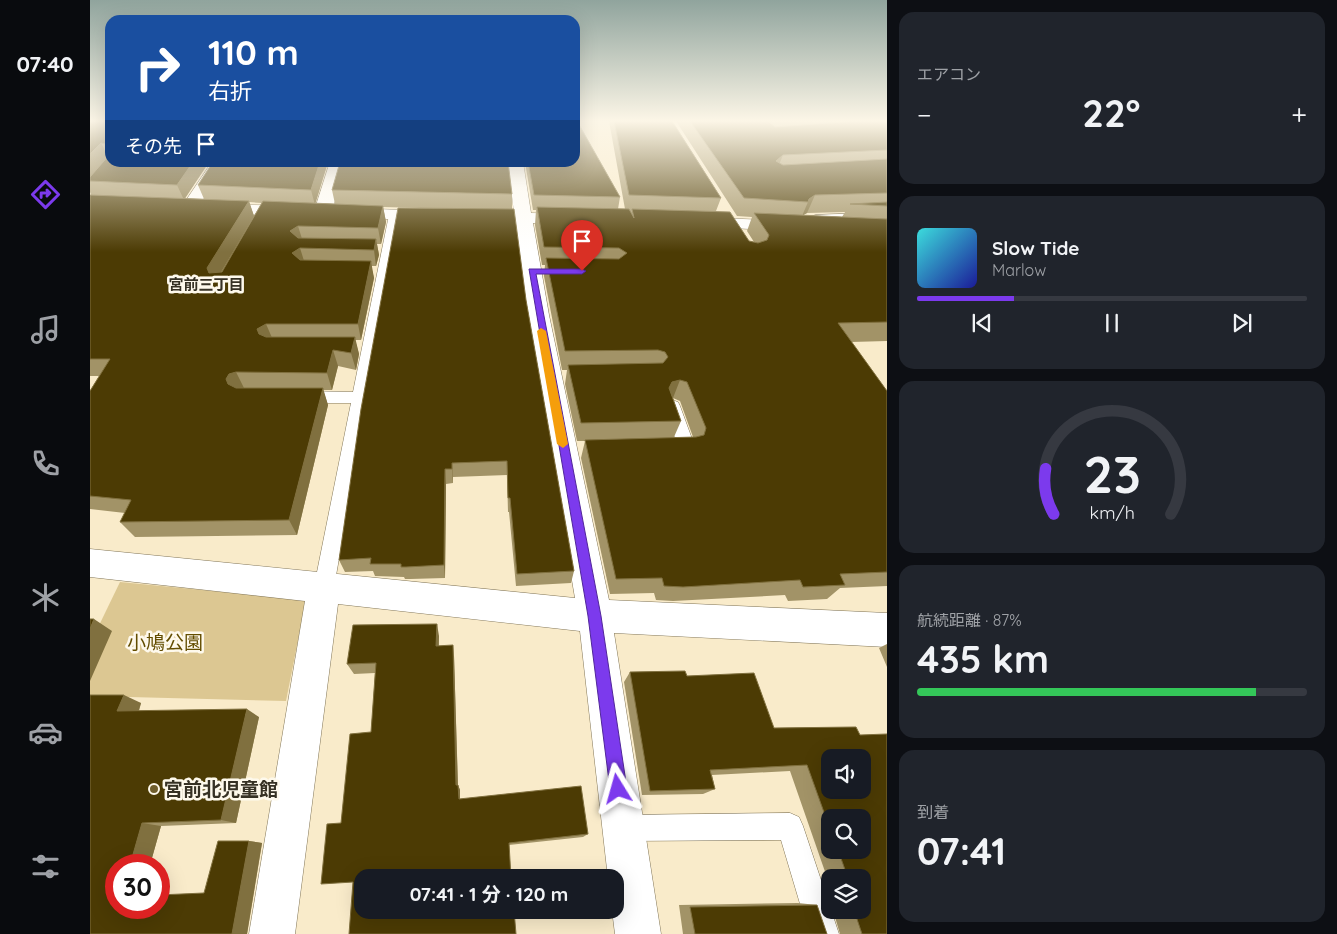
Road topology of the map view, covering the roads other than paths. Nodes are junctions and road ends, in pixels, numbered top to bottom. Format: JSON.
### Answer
{"nodes":[{"id":1,"x":217,"y":167,"type":"edge"},
{"id":2,"x":336,"y":167,"type":"edge"},
{"id":3,"x":516,"y":167,"type":"edge"},
{"id":4,"x":169,"y":207,"type":"edge"},
{"id":5,"x":189,"y":208,"type":"junction"},
{"id":6,"x":721,"y":209,"type":"edge"},
{"id":7,"x":323,"y":212,"type":"junction"},
{"id":8,"x":394,"y":215,"type":"junction"},
{"id":9,"x":887,"y":215,"type":"edge"},
{"id":10,"x":524,"y":218,"type":"junction"},
{"id":11,"x":807,"y":218,"type":"edge"},
{"id":12,"x":592,"y":219,"type":"edge"},
{"id":13,"x":686,"y":222,"type":"edge"},
{"id":14,"x":730,"y":224,"type":"junction"},
{"id":15,"x":887,"y":231,"type":"edge"},
{"id":16,"x":740,"y":239,"type":"edge"},
{"id":17,"x":350,"y":347,"type":"edge"},
{"id":18,"x":369,"y":347,"type":"junction"},
{"id":19,"x":292,"y":397,"type":"edge"},
{"id":20,"x":360,"y":398,"type":"junction"},
{"id":21,"x":672,"y":406,"type":"edge"},
{"id":22,"x":658,"y":448,"type":"edge"},
{"id":23,"x":90,"y":563,"type":"edge"},
{"id":24,"x":324,"y":587,"type":"junction"},
{"id":25,"x":594,"y":616,"type":"junction"},
{"id":26,"x":887,"y":630,"type":"edge"},
{"id":27,"x":624,"y":828,"type":"junction"},
{"id":28,"x":272,"y":934,"type":"edge"},
{"id":29,"x":638,"y":934,"type":"edge"},
{"id":30,"x":824,"y":934,"type":"edge"}],
"edges":[{"from":1,"to":5,"type":"street"},
{"from":2,"to":7,"type":"street"},
{"from":3,"to":10,"type":"street"},
{"from":4,"to":5,"type":"street"},
{"from":5,"to":7,"type":"street"},
{"from":6,"to":14,"type":"street"},
{"from":7,"to":8,"type":"street"},
{"from":8,"to":10,"type":"street"},
{"from":8,"to":18,"type":"lane"},
{"from":9,"to":11,"type":"lane"},
{"from":10,"to":12,"type":"street"},
{"from":10,"to":25,"type":"street"},
{"from":13,"to":14,"type":"street"},
{"from":14,"to":15,"type":"street"},
{"from":14,"to":16,"type":"street"},
{"from":17,"to":18,"type":"lane"},
{"from":18,"to":20,"type":"lane"},
{"from":19,"to":20,"type":"lane"},
{"from":20,"to":24,"type":"lane"},
{"from":21,"to":22,"type":"lane"},
{"from":23,"to":24,"type":"street"},
{"from":24,"to":25,"type":"street"},
{"from":24,"to":28,"type":"street"},
{"from":25,"to":26,"type":"street"},
{"from":25,"to":27,"type":"street"},
{"from":27,"to":29,"type":"street"},
{"from":27,"to":30,"type":"lane"}]}
